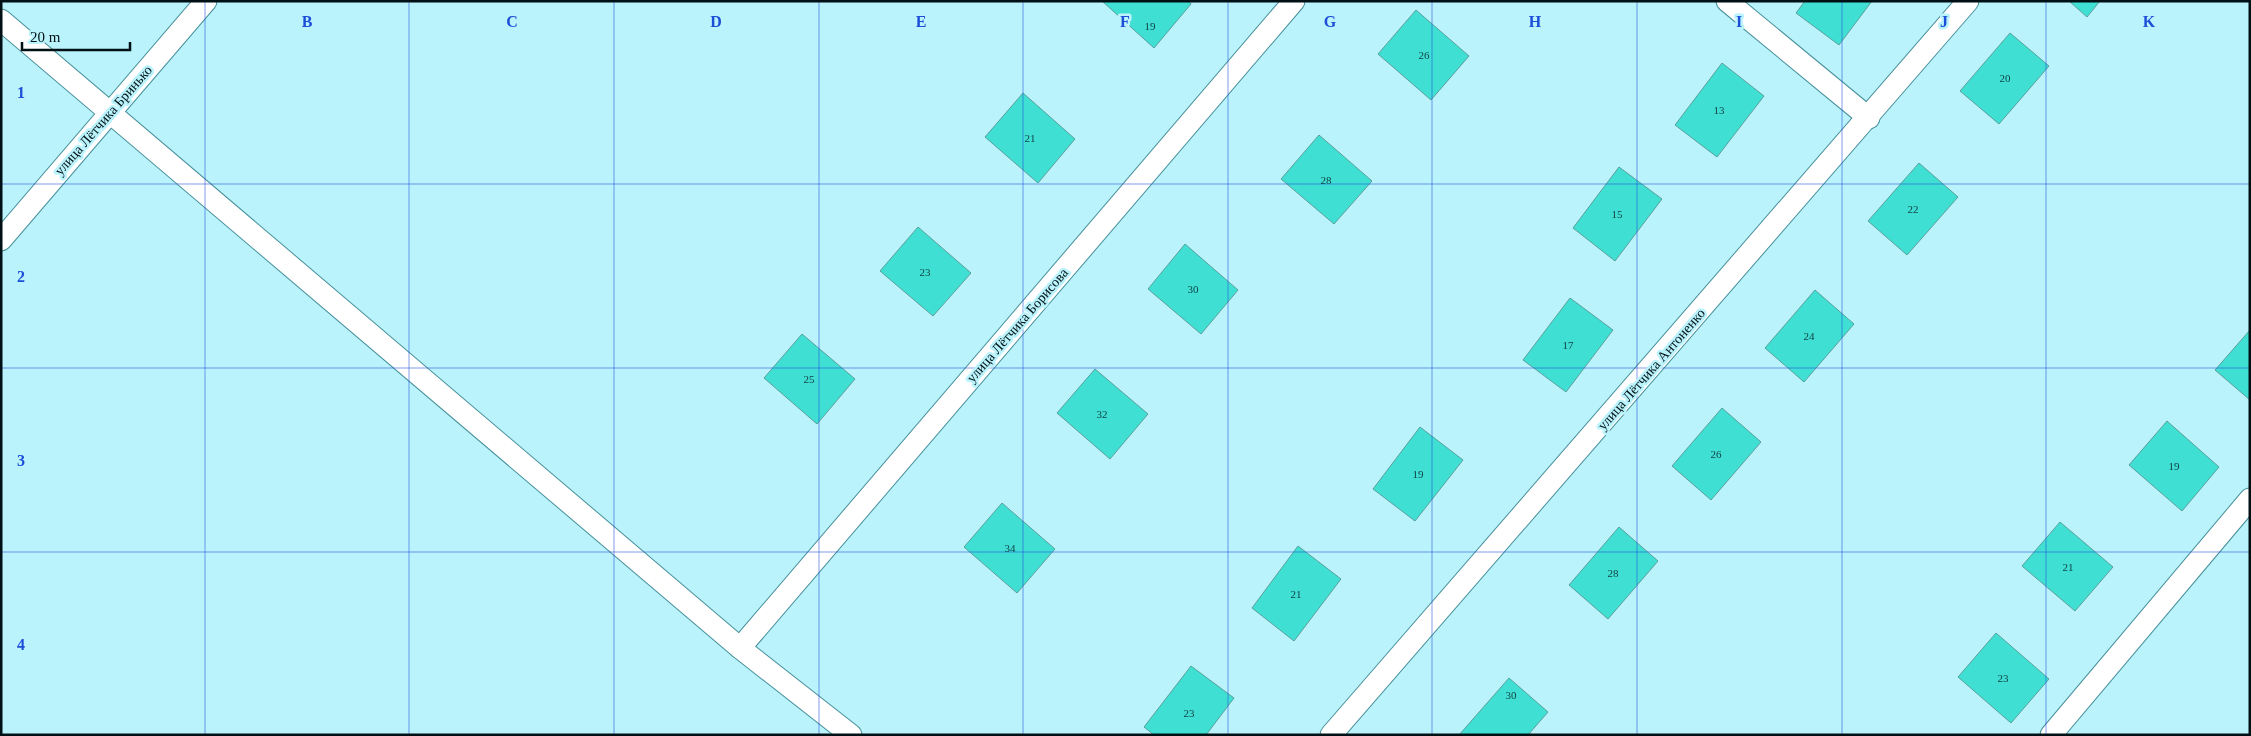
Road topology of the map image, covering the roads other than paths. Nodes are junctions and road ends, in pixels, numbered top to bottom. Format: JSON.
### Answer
{"nodes":[{"id":1,"x":206,"y":1,"type":"edge"},
{"id":2,"x":1294,"y":1,"type":"edge"},
{"id":3,"x":1727,"y":1,"type":"edge"},
{"id":4,"x":1968,"y":1,"type":"edge"},
{"id":5,"x":1,"y":20,"type":"edge"},
{"id":6,"x":110,"y":112,"type":"junction"},
{"id":7,"x":1869,"y":118,"type":"junction"},
{"id":8,"x":1,"y":240,"type":"edge"},
{"id":9,"x":2250,"y":499,"type":"edge"},
{"id":10,"x":740,"y":648,"type":"junction"},
{"id":11,"x":850,"y":735,"type":"edge"},
{"id":12,"x":1332,"y":735,"type":"edge"},
{"id":13,"x":2051,"y":735,"type":"edge"}],
"edges":[{"from":1,"to":6,"type":"lane","name":"улица Лётчика Бринько"},
{"from":2,"to":10,"type":"lane","name":"улица Лётчика Борисова"},
{"from":3,"to":7,"type":"lane"},
{"from":4,"to":7,"type":"lane","name":"улица Лётчика Антоненко"},
{"from":5,"to":6,"type":"lane"},
{"from":6,"to":8,"type":"lane","name":"улица Лётчика Бринько"},
{"from":6,"to":10,"type":"lane"},
{"from":7,"to":12,"type":"lane","name":"улица Лётчика Антоненко"},
{"from":9,"to":13,"type":"lane"},
{"from":10,"to":11,"type":"lane"}]}
